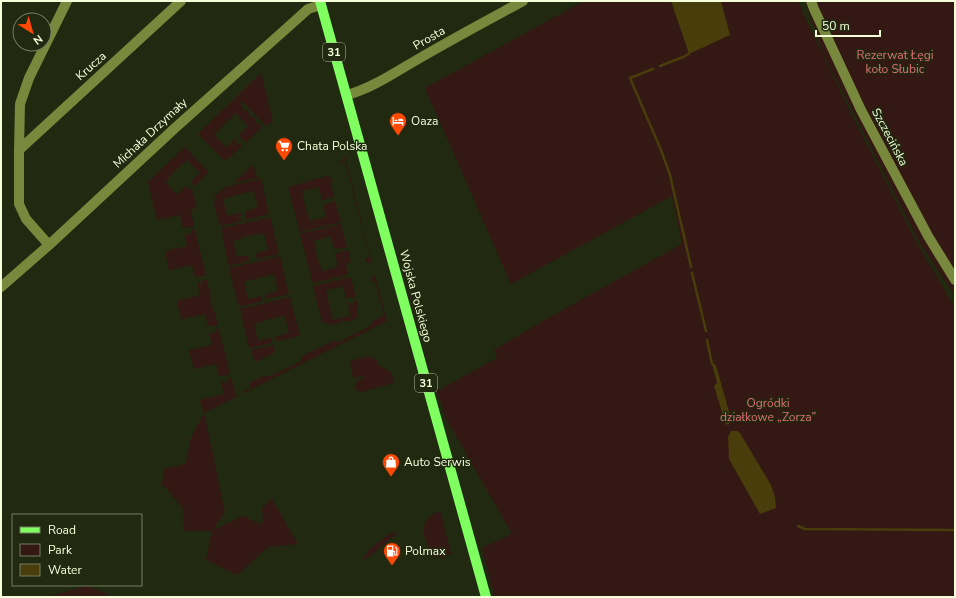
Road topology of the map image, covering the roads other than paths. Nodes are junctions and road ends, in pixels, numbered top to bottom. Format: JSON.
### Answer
{"nodes":[{"id":1,"x":67,"y":1,"type":"edge"},
{"id":2,"x":182,"y":1,"type":"edge"},
{"id":3,"x":523,"y":1,"type":"edge"},
{"id":4,"x":811,"y":1,"type":"edge"},
{"id":5,"x":321,"y":3,"type":"edge"},
{"id":6,"x":347,"y":96,"type":"junction"},
{"id":7,"x":19,"y":150,"type":"junction"},
{"id":8,"x":49,"y":245,"type":"junction"},
{"id":9,"x":955,"y":280,"type":"edge"},
{"id":10,"x":1,"y":287,"type":"edge"},
{"id":11,"x":486,"y":597,"type":"edge"}],
"edges":[{"from":1,"to":7,"type":"street"},
{"from":2,"to":7,"type":"street","name":"Krucza"},
{"from":3,"to":6,"type":"street","name":"Prosta"},
{"from":4,"to":9,"type":"street","name":"Szczecińska"},
{"from":5,"to":6,"type":"main road","name":"Wojska Polskiego","number":"31"},
{"from":5,"to":8,"type":"street","name":"Michała Drzymały"},
{"from":6,"to":11,"type":"main road","name":"Wojska Polskiego","number":"31"},
{"from":7,"to":8,"type":"street"},
{"from":8,"to":10,"type":"street","name":"Michała Drzymały"}]}
